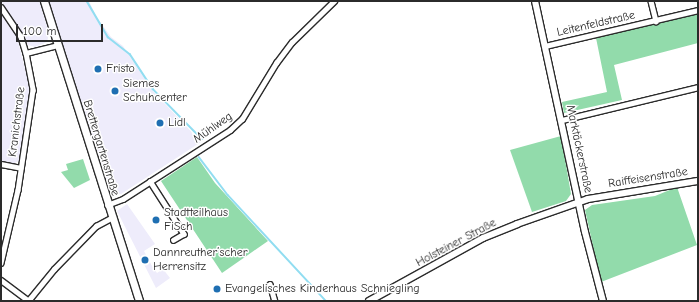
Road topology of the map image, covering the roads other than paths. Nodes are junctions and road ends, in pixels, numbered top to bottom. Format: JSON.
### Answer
{"nodes":[{"id":1,"x":44,"y":1,"type":"edge"},
{"id":2,"x":334,"y":1,"type":"edge"},
{"id":3,"x":535,"y":1,"type":"edge"},
{"id":4,"x":652,"y":1,"type":"edge"},
{"id":5,"x":1,"y":7,"type":"edge"},
{"id":6,"x":698,"y":10,"type":"edge"},
{"id":7,"x":656,"y":21,"type":"junction"},
{"id":8,"x":58,"y":45,"type":"junction"},
{"id":9,"x":545,"y":46,"type":"junction"},
{"id":10,"x":26,"y":53,"type":"junction"},
{"id":11,"x":698,"y":87,"type":"edge"},
{"id":12,"x":562,"y":120,"type":"junction"},
{"id":13,"x":1,"y":164,"type":"edge"},
{"id":14,"x":21,"y":168,"type":"junction"},
{"id":15,"x":698,"y":181,"type":"edge"},
{"id":16,"x":150,"y":182,"type":"junction"},
{"id":17,"x":579,"y":202,"type":"junction"},
{"id":18,"x":107,"y":206,"type":"junction"},
{"id":19,"x":111,"y":218,"type":"junction"},
{"id":20,"x":174,"y":240,"type":"dead end"},
{"id":21,"x":1,"y":263,"type":"edge"},
{"id":22,"x":1,"y":280,"type":"edge"},
{"id":23,"x":270,"y":284,"type":"dead end"},
{"id":24,"x":28,"y":301,"type":"edge"},
{"id":25,"x":139,"y":301,"type":"edge"},
{"id":26,"x":275,"y":301,"type":"edge"},
{"id":27,"x":369,"y":301,"type":"edge"},
{"id":28,"x":603,"y":301,"type":"edge"}],
"edges":[{"from":1,"to":8,"type":"main road","name":"Brettergartenstraße"},
{"from":2,"to":16,"type":"street","name":"Mühlweg"},
{"from":3,"to":9,"type":"street","name":"Marktäckerstraße"},
{"from":4,"to":7,"type":"street"},
{"from":5,"to":10,"type":"street","name":"Kranichstraße"},
{"from":6,"to":7,"type":"street","name":"Leitenfeldstraße"},
{"from":7,"to":9,"type":"street","name":"Leitenfeldstraße"},
{"from":8,"to":10,"type":"street"},
{"from":8,"to":18,"type":"main road","name":"Brettergartenstraße"},
{"from":9,"to":12,"type":"street","name":"Marktäckerstraße"},
{"from":10,"to":14,"type":"street","name":"Kranichstraße"},
{"from":11,"to":12,"type":"street"},
{"from":12,"to":17,"type":"street","name":"Marktäckerstraße"},
{"from":13,"to":14,"type":"street"},
{"from":14,"to":21,"type":"street","name":"Kranichstraße"},
{"from":15,"to":17,"type":"street","name":"Raiffeisenstraße"},
{"from":16,"to":18,"type":"street","name":"Mühlweg"},
{"from":16,"to":20,"type":"street"},
{"from":17,"to":27,"type":"street","name":"Holsteiner Straße"},
{"from":17,"to":28,"type":"street","name":"Marktäckerstraße"},
{"from":18,"to":19,"type":"main road","name":"Brettergartenstraße"},
{"from":19,"to":24,"type":"street"},
{"from":19,"to":25,"type":"main road","name":"Brettergartenstraße"},
{"from":22,"to":24,"type":"street"},
{"from":23,"to":26,"type":"street"}]}
